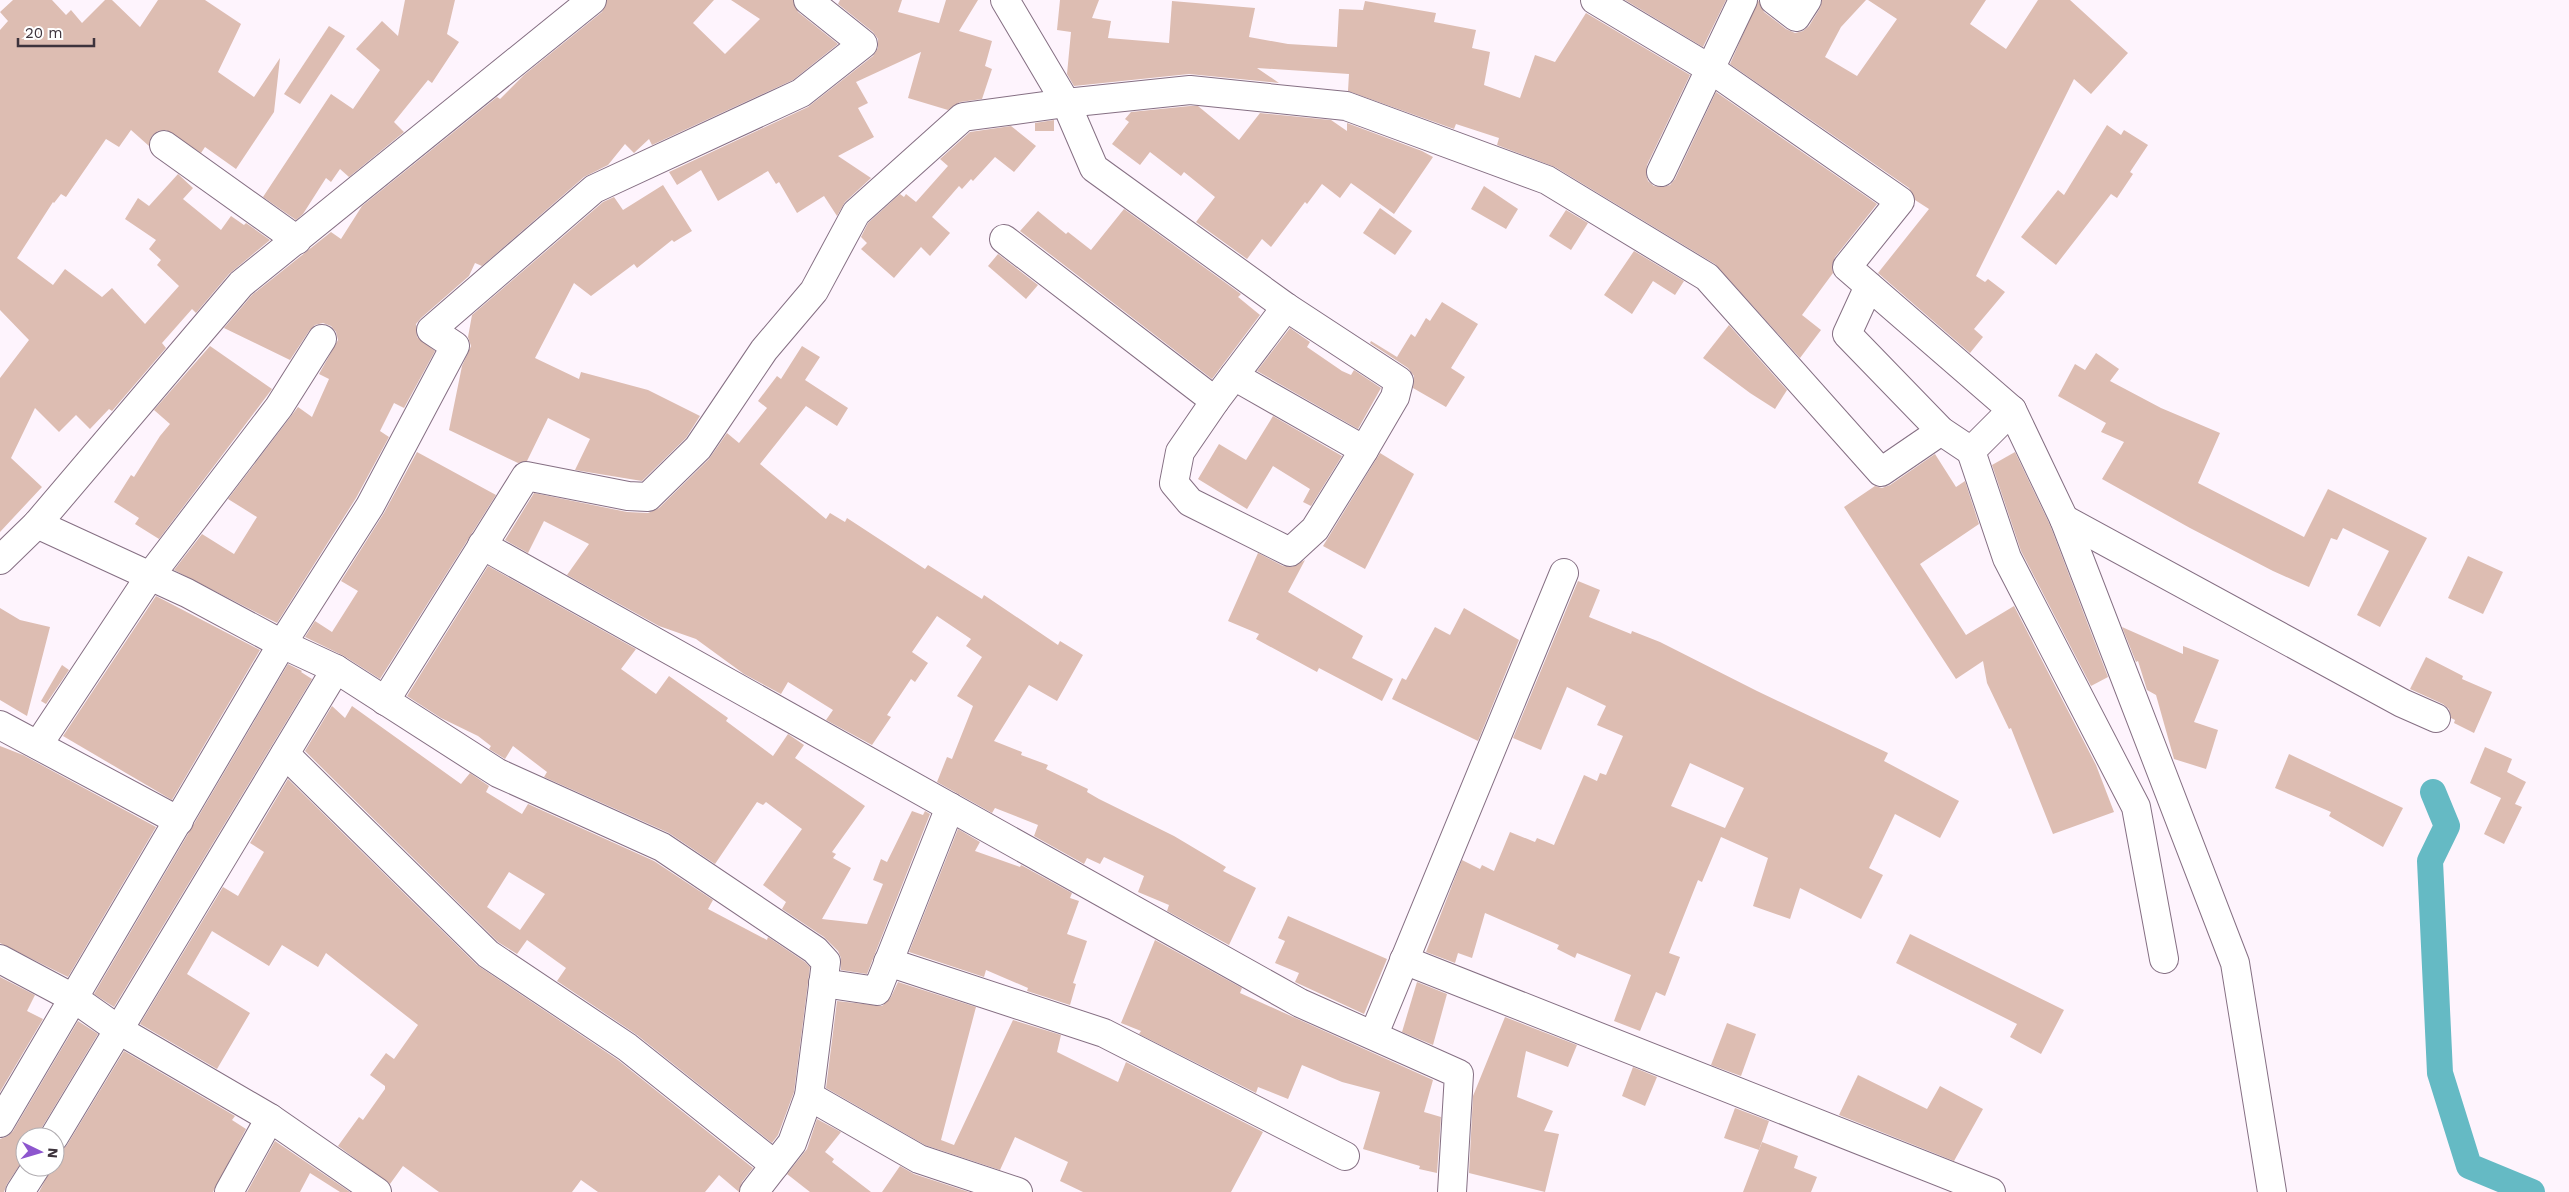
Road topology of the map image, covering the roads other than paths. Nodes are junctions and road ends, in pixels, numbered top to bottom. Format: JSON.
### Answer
{"nodes":[{"id":1,"x":592,"y":0,"type":"edge"},
{"id":2,"x":808,"y":0,"type":"edge"},
{"id":3,"x":1005,"y":0,"type":"edge"},
{"id":4,"x":1595,"y":0,"type":"edge"},
{"id":5,"x":1743,"y":0,"type":"edge"},
{"id":6,"x":1774,"y":0,"type":"edge"},
{"id":7,"x":1807,"y":0,"type":"edge"},
{"id":8,"x":1712,"y":70,"type":"junction"},
{"id":9,"x":1066,"y":103,"type":"junction"},
{"id":10,"x":164,"y":145,"type":"dead end"},
{"id":11,"x":1661,"y":172,"type":"dead end"},
{"id":12,"x":1004,"y":239,"type":"dead end"},
{"id":13,"x":297,"y":240,"type":"junction"},
{"id":14,"x":1869,"y":286,"type":"junction"},
{"id":15,"x":1286,"y":307,"type":"junction"},
{"id":16,"x":322,"y":339,"type":"dead end"},
{"id":17,"x":1234,"y":376,"type":"junction"},
{"id":18,"x":1214,"y":401,"type":"junction"},
{"id":19,"x":2012,"y":410,"type":"junction"},
{"id":20,"x":1941,"y":431,"type":"junction"},
{"id":21,"x":1364,"y":450,"type":"junction"},
{"id":22,"x":1972,"y":450,"type":"junction"},
{"id":23,"x":2064,"y":519,"type":"junction"},
{"id":24,"x":37,"y":524,"type":"junction"},
{"id":25,"x":482,"y":545,"type":"junction"},
{"id":26,"x":0,"y":560,"type":"edge"},
{"id":27,"x":1564,"y":572,"type":"dead end"},
{"id":28,"x":150,"y":576,"type":"junction"},
{"id":29,"x":282,"y":644,"type":"junction"},
{"id":30,"x":336,"y":669,"type":"junction"},
{"id":31,"x":385,"y":701,"type":"junction"},
{"id":32,"x":2436,"y":718,"type":"dead end"},
{"id":33,"x":0,"y":725,"type":"edge"},
{"id":34,"x":38,"y":745,"type":"junction"},
{"id":35,"x":285,"y":754,"type":"junction"},
{"id":36,"x":950,"y":806,"type":"junction"},
{"id":37,"x":179,"y":821,"type":"junction"},
{"id":38,"x":0,"y":959,"type":"edge"},
{"id":39,"x":2164,"y":959,"type":"dead end"},
{"id":40,"x":1404,"y":960,"type":"junction"},
{"id":41,"x":888,"y":962,"type":"junction"},
{"id":42,"x":823,"y":983,"type":"junction"},
{"id":43,"x":75,"y":999,"type":"junction"},
{"id":44,"x":119,"y":1030,"type":"junction"},
{"id":45,"x":1374,"y":1034,"type":"junction"},
{"id":46,"x":809,"y":1096,"type":"junction"},
{"id":47,"x":270,"y":1118,"type":"junction"},
{"id":48,"x":0,"y":1123,"type":"edge"},
{"id":49,"x":60,"y":1127,"type":"edge"},
{"id":50,"x":1345,"y":1156,"type":"dead end"},
{"id":51,"x":775,"y":1165,"type":"junction"},
{"id":52,"x":30,"y":1177,"type":"edge"},
{"id":53,"x":366,"y":1188,"type":"edge"},
{"id":54,"x":2278,"y":1190,"type":"edge"},
{"id":55,"x":20,"y":1192,"type":"edge"},
{"id":56,"x":229,"y":1192,"type":"edge"},
{"id":57,"x":754,"y":1192,"type":"edge"},
{"id":58,"x":1018,"y":1192,"type":"edge"},
{"id":59,"x":1452,"y":1192,"type":"edge"},
{"id":60,"x":1991,"y":1192,"type":"edge"}],
"edges":[{"from":1,"to":13,"type":"street"},
{"from":2,"to":29,"type":"street"},
{"from":3,"to":9,"type":"street"},
{"from":4,"to":8,"type":"street"},
{"from":5,"to":8,"type":"street"},
{"from":6,"to":7,"type":"street"},
{"from":8,"to":11,"type":"street"},
{"from":8,"to":14,"type":"street"},
{"from":9,"to":15,"type":"street"},
{"from":9,"to":20,"type":"street"},
{"from":9,"to":25,"type":"street"},
{"from":10,"to":13,"type":"street"},
{"from":12,"to":18,"type":"street"},
{"from":13,"to":24,"type":"street"},
{"from":14,"to":19,"type":"street"},
{"from":14,"to":20,"type":"street"},
{"from":15,"to":17,"type":"street"},
{"from":15,"to":21,"type":"street"},
{"from":16,"to":28,"type":"street"},
{"from":17,"to":18,"type":"street"},
{"from":17,"to":21,"type":"street"},
{"from":18,"to":21,"type":"street"},
{"from":19,"to":22,"type":"street"},
{"from":19,"to":23,"type":"street"},
{"from":20,"to":22,"type":"street"},
{"from":22,"to":39,"type":"street"},
{"from":23,"to":32,"type":"street"},
{"from":23,"to":54,"type":"street"},
{"from":24,"to":26,"type":"street"},
{"from":24,"to":28,"type":"street"},
{"from":25,"to":31,"type":"street"},
{"from":25,"to":36,"type":"street"},
{"from":27,"to":40,"type":"street"},
{"from":28,"to":29,"type":"street"},
{"from":28,"to":34,"type":"street"},
{"from":29,"to":30,"type":"street"},
{"from":29,"to":37,"type":"street"},
{"from":30,"to":31,"type":"street"},
{"from":30,"to":35,"type":"street"},
{"from":31,"to":42,"type":"street"},
{"from":33,"to":34,"type":"street"},
{"from":34,"to":37,"type":"street"},
{"from":35,"to":44,"type":"street"},
{"from":35,"to":51,"type":"street"},
{"from":36,"to":41,"type":"street"},
{"from":36,"to":45,"type":"street"},
{"from":37,"to":43,"type":"street"},
{"from":38,"to":43,"type":"street"},
{"from":40,"to":45,"type":"street"},
{"from":40,"to":60,"type":"street"},
{"from":41,"to":42,"type":"street"},
{"from":41,"to":50,"type":"street"},
{"from":42,"to":46,"type":"street"},
{"from":43,"to":44,"type":"street"},
{"from":43,"to":48,"type":"street"},
{"from":44,"to":47,"type":"street"},
{"from":44,"to":49,"type":"street"},
{"from":45,"to":59,"type":"street"},
{"from":46,"to":51,"type":"street"},
{"from":46,"to":58,"type":"street"},
{"from":47,"to":53,"type":"street"},
{"from":47,"to":56,"type":"street"},
{"from":51,"to":57,"type":"street"},
{"from":52,"to":55,"type":"street"}]}
